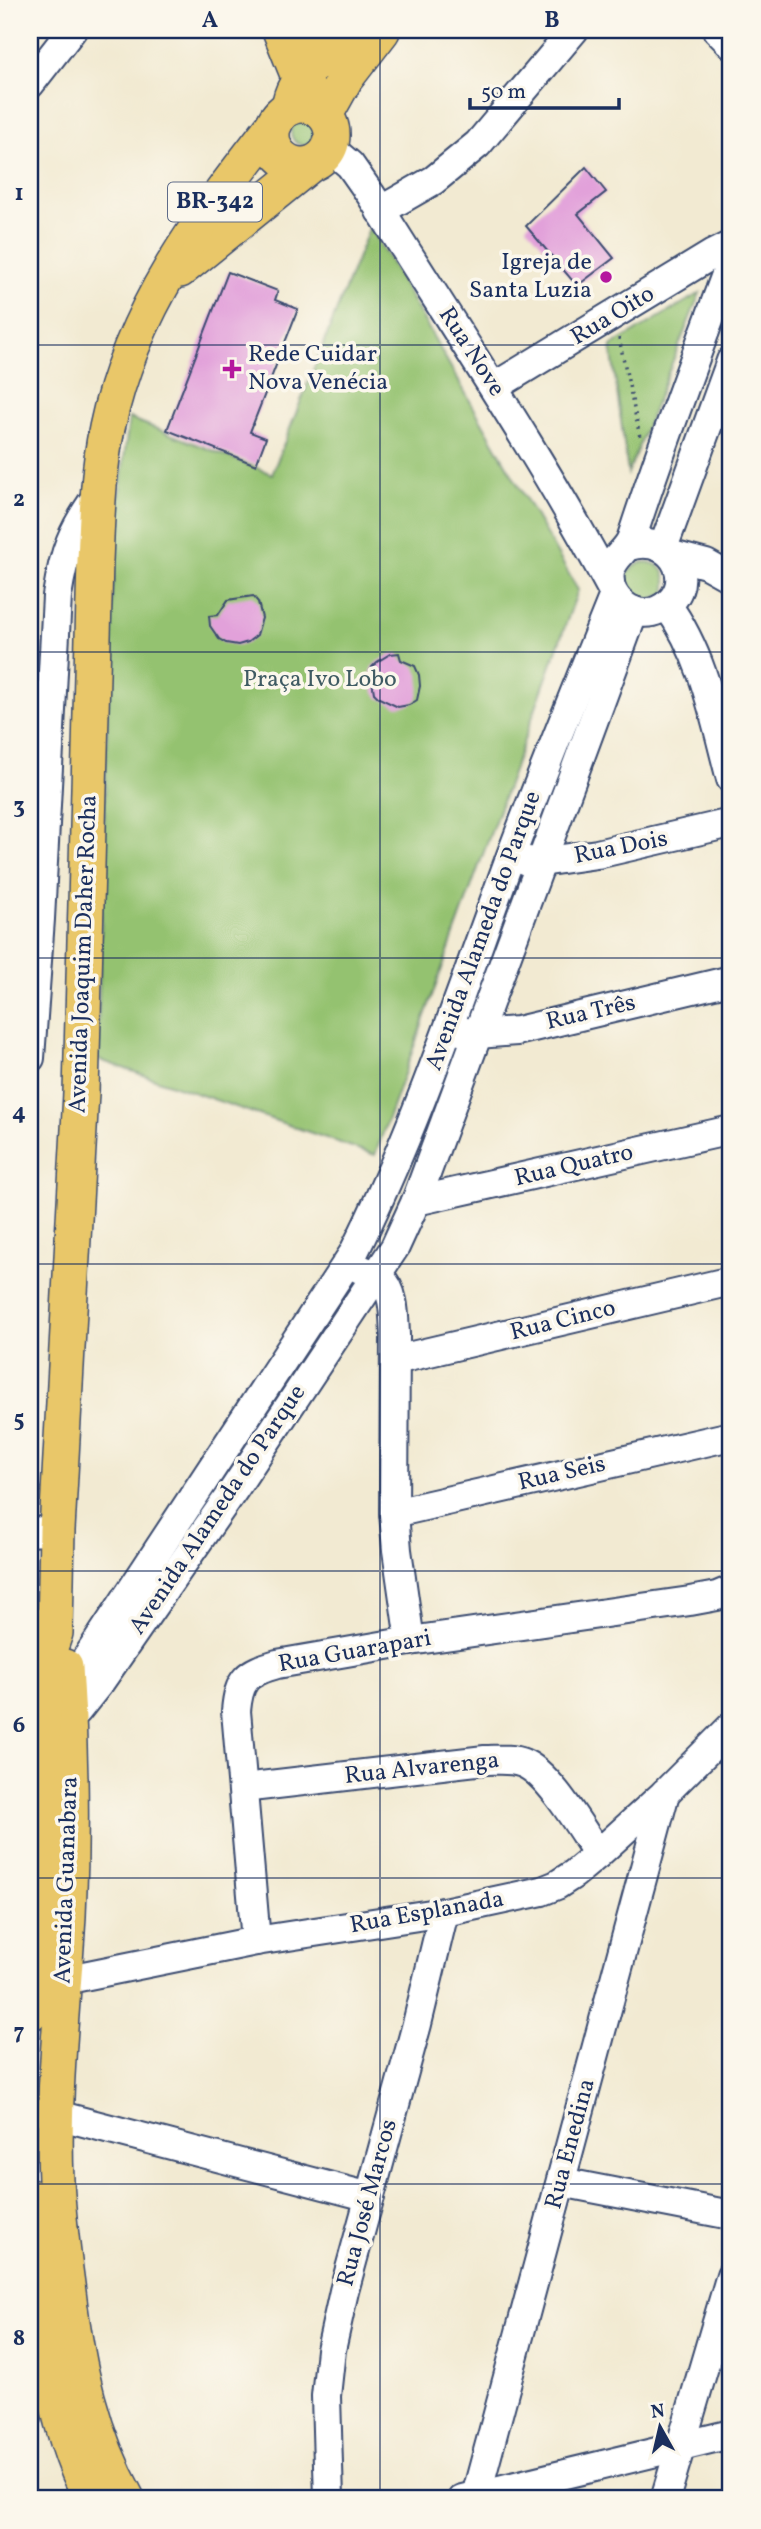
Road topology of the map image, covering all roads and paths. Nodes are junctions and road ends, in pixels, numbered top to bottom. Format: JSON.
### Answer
{"nodes":[{"id":1,"x":72,"y":30,"type":"edge"},
{"id":2,"x":279,"y":30,"type":"edge"},
{"id":3,"x":299,"y":30,"type":"edge"},
{"id":4,"x":373,"y":30,"type":"edge"},
{"id":5,"x":383,"y":30,"type":"edge"},
{"id":6,"x":574,"y":30,"type":"edge"},
{"id":7,"x":717,"y":30,"type":"edge"},
{"id":8,"x":731,"y":44,"type":"edge"},
{"id":9,"x":30,"y":84,"type":"edge"},
{"id":10,"x":306,"y":124,"type":"junction"},
{"id":11,"x":380,"y":211,"type":"junction"},
{"id":12,"x":731,"y":245,"type":"edge"},
{"id":13,"x":731,"y":261,"type":"edge"},
{"id":14,"x":161,"y":285,"type":"junction"},
{"id":15,"x":614,"y":316,"type":"junction"},
{"id":16,"x":731,"y":361,"type":"edge"},
{"id":17,"x":494,"y":387,"type":"junction"},
{"id":18,"x":641,"y":442,"type":"dead end"},
{"id":19,"x":99,"y":492,"type":"junction"},
{"id":20,"x":578,"y":523,"type":"junction"},
{"id":21,"x":625,"y":550,"type":"junction"},
{"id":22,"x":667,"y":552,"type":"junction"},
{"id":23,"x":726,"y":572,"type":"edge"},
{"id":24,"x":673,"y":596,"type":"junction"},
{"id":25,"x":620,"y":597,"type":"junction"},
{"id":26,"x":731,"y":779,"type":"edge"},
{"id":27,"x":731,"y":823,"type":"edge"},
{"id":28,"x":510,"y":859,"type":"junction"},
{"id":29,"x":541,"y":862,"type":"junction"},
{"id":30,"x":35,"y":918,"type":"edge"},
{"id":31,"x":731,"y":980,"type":"edge"},
{"id":32,"x":449,"y":1029,"type":"junction"},
{"id":33,"x":477,"y":1034,"type":"junction"},
{"id":34,"x":30,"y":1058,"type":"edge"},
{"id":35,"x":731,"y":1130,"type":"edge"},
{"id":36,"x":416,"y":1201,"type":"junction"},
{"id":37,"x":348,"y":1263,"type":"junction"},
{"id":38,"x":376,"y":1276,"type":"junction"},
{"id":39,"x":731,"y":1281,"type":"edge"},
{"id":40,"x":395,"y":1360,"type":"junction"},
{"id":41,"x":731,"y":1436,"type":"edge"},
{"id":42,"x":394,"y":1513,"type":"junction"},
{"id":43,"x":43,"y":1531,"type":"edge"},
{"id":44,"x":731,"y":1590,"type":"edge"},
{"id":45,"x":55,"y":1633,"type":"joint"},
{"id":46,"x":410,"y":1641,"type":"junction"},
{"id":47,"x":56,"y":1684,"type":"junction"},
{"id":48,"x":56,"y":1721,"type":"junction"},
{"id":49,"x":731,"y":1727,"type":"edge"},
{"id":50,"x":243,"y":1788,"type":"junction"},
{"id":51,"x":665,"y":1793,"type":"junction"},
{"id":52,"x":598,"y":1854,"type":"junction"},
{"id":53,"x":444,"y":1912,"type":"junction"},
{"id":54,"x":256,"y":1941,"type":"junction"},
{"id":55,"x":64,"y":1980,"type":"junction"},
{"id":56,"x":30,"y":2013,"type":"edge"},
{"id":57,"x":57,"y":2115,"type":"junction"},
{"id":58,"x":561,"y":2182,"type":"junction"},
{"id":59,"x":30,"y":2197,"type":"edge"},
{"id":60,"x":370,"y":2197,"type":"junction"},
{"id":61,"x":731,"y":2215,"type":"edge"},
{"id":62,"x":731,"y":2275,"type":"edge"},
{"id":63,"x":47,"y":2388,"type":"edge"},
{"id":64,"x":731,"y":2434,"type":"edge"},
{"id":65,"x":681,"y":2446,"type":"junction"},
{"id":66,"x":469,"y":2498,"type":"edge"},
{"id":67,"x":92,"y":2499,"type":"edge"},
{"id":68,"x":127,"y":2499,"type":"edge"},
{"id":69,"x":329,"y":2499,"type":"edge"},
{"id":70,"x":665,"y":2499,"type":"edge"}],
"edges":[{"from":1,"to":9,"type":"street"},
{"from":2,"to":10,"type":"main road"},
{"from":3,"to":4,"type":"main road"},
{"from":4,"to":10,"type":"main road"},
{"from":5,"to":10,"type":"main road"},
{"from":6,"to":11,"type":"street"},
{"from":7,"to":8,"type":"street"},
{"from":10,"to":11,"type":"street","name":"Rua Nove"},
{"from":10,"to":14,"type":"main road","name":"Avenida Joaquim Daher Rocha","number":"BR-342"},
{"from":10,"to":14,"type":"main road","name":"Avenida Joaquim Daher Rocha","number":"BR-342"},
{"from":11,"to":17,"type":"street","name":"Rua Nove"},
{"from":12,"to":15,"type":"street","name":"Rua Oito"},
{"from":13,"to":21,"type":"street","name":"Avenida Alameda do Parque"},
{"from":14,"to":19,"type":"main road","name":"Avenida Joaquim Daher Rocha","number":"BR-342"},
{"from":15,"to":17,"type":"street","name":"Rua Oito"},
{"from":15,"to":18,"type":"path"},
{"from":16,"to":22,"type":"street"},
{"from":17,"to":20,"type":"street","name":"Rua Nove"},
{"from":19,"to":30,"type":"street"},
{"from":19,"to":43,"type":"main road","name":"Avenida Joaquim Daher Rocha","number":"BR-342"},
{"from":20,"to":21,"type":"street"},
{"from":20,"to":25,"type":"street"},
{"from":21,"to":22,"type":"street"},
{"from":21,"to":25,"type":"street","name":"Avenida Alameda do Parque"},
{"from":22,"to":23,"type":"street"},
{"from":22,"to":24,"type":"street"},
{"from":23,"to":24,"type":"street"},
{"from":24,"to":25,"type":"street"},
{"from":24,"to":26,"type":"street"},
{"from":25,"to":28,"type":"street","name":"Avenida Alameda do Parque"},
{"from":25,"to":29,"type":"street","name":"Avenida Alameda do Parque"},
{"from":27,"to":29,"type":"street","name":"Rua Dois"},
{"from":28,"to":29,"type":"street","name":"Rua Dois"},
{"from":28,"to":32,"type":"street","name":"Avenida Alameda do Parque"},
{"from":29,"to":33,"type":"street","name":"Avenida Alameda do Parque"},
{"from":30,"to":34,"type":"street"},
{"from":31,"to":33,"type":"street","name":"Rua Três"},
{"from":32,"to":33,"type":"street","name":"Rua Três"},
{"from":32,"to":37,"type":"street","name":"Avenida Alameda do Parque"},
{"from":33,"to":36,"type":"street","name":"Avenida Alameda do Parque"},
{"from":35,"to":36,"type":"street","name":"Rua Quatro"},
{"from":36,"to":38,"type":"street","name":"Avenida Alameda do Parque"},
{"from":37,"to":38,"type":"street"},
{"from":37,"to":47,"type":"street","name":"Avenida Alameda do Parque"},
{"from":38,"to":40,"type":"street"},
{"from":38,"to":48,"type":"street","name":"Avenida Alameda do Parque"},
{"from":39,"to":40,"type":"street","name":"Rua Cinco"},
{"from":40,"to":42,"type":"street"},
{"from":41,"to":42,"type":"street","name":"Rua Seis"},
{"from":42,"to":46,"type":"street"},
{"from":43,"to":45,"type":"main road","name":"Avenida Joaquim Daher Rocha","number":"BR-342"},
{"from":44,"to":46,"type":"street","name":"Rua Guarapari"},
{"from":45,"to":47,"type":"main road","name":"Avenida Guanabara","number":"BR-342"},
{"from":46,"to":50,"type":"street","name":"Rua Guarapari"},
{"from":47,"to":48,"type":"main road","name":"Avenida Guanabara","number":"BR-342"},
{"from":48,"to":55,"type":"main road","name":"Avenida Guanabara","number":"BR-342"},
{"from":48,"to":56,"type":"main road","name":"Avenida Guanabara","number":"BR-342"},
{"from":49,"to":51,"type":"street","name":"Rua Esplanada"},
{"from":50,"to":52,"type":"street","name":"Rua Alvarenga"},
{"from":50,"to":54,"type":"street","name":"Rua Guarapari"},
{"from":51,"to":52,"type":"street","name":"Rua Esplanada"},
{"from":51,"to":58,"type":"street","name":"Rua Enedina"},
{"from":52,"to":53,"type":"street","name":"Rua Esplanada"},
{"from":53,"to":54,"type":"street","name":"Rua Esplanada"},
{"from":53,"to":60,"type":"street","name":"Rua José Marcos"},
{"from":54,"to":55,"type":"street","name":"Rua Esplanada"},
{"from":55,"to":57,"type":"main road","name":"Avenida Guanabara","number":"BR-342"},
{"from":57,"to":60,"type":"street"},
{"from":57,"to":63,"type":"main road","name":"Avenida Guanabara","number":"BR-342"},
{"from":58,"to":61,"type":"street"},
{"from":58,"to":66,"type":"street","name":"Rua Enedina"},
{"from":59,"to":63,"type":"main road","name":"Avenida Guanabara","number":"BR-342"},
{"from":60,"to":69,"type":"street","name":"Rua José Marcos"},
{"from":62,"to":65,"type":"street"},
{"from":63,"to":67,"type":"main road","name":"Avenida Guanabara","number":"BR-342"},
{"from":63,"to":68,"type":"main road","name":"Avenida Guanabara","number":"BR-342"},
{"from":64,"to":65,"type":"street"},
{"from":65,"to":66,"type":"street"},
{"from":65,"to":70,"type":"street"}]}
